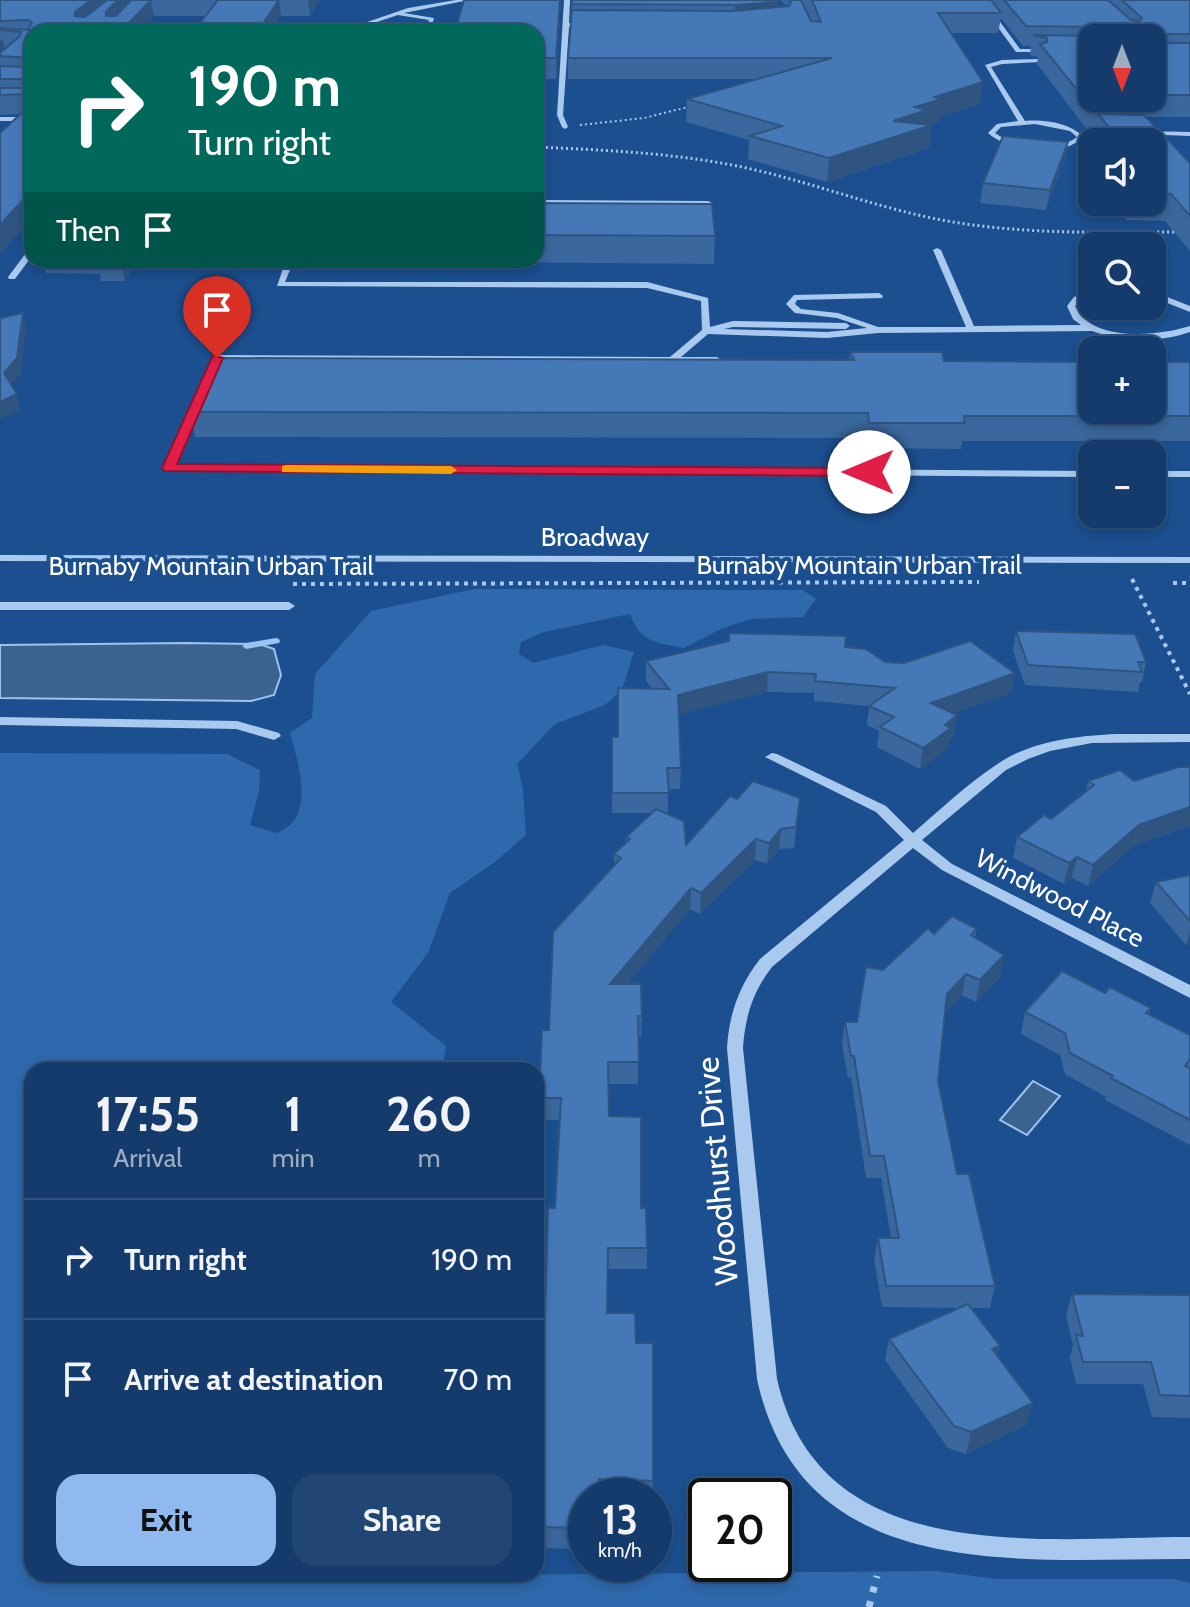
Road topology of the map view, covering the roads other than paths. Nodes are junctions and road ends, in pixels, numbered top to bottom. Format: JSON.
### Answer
{"nodes":[{"id":1,"x":420,"y":0,"type":"edge"},
{"id":2,"x":466,"y":0,"type":"edge"},
{"id":3,"x":567,"y":0,"type":"edge"},
{"id":4,"x":984,"y":3,"type":"edge"},
{"id":5,"x":430,"y":4,"type":"junction"},
{"id":6,"x":1001,"y":6,"type":"dead end"},
{"id":7,"x":566,"y":8,"type":"junction"},
{"id":8,"x":582,"y":8,"type":"edge"},
{"id":9,"x":395,"y":14,"type":"junction"},
{"id":10,"x":365,"y":24,"type":"edge"},
{"id":11,"x":430,"y":24,"type":"edge"},
{"id":12,"x":566,"y":25,"type":"junction"},
{"id":13,"x":596,"y":25,"type":"edge"},
{"id":14,"x":1062,"y":51,"type":"edge"},
{"id":15,"x":984,"y":58,"type":"dead end"},
{"id":16,"x":0,"y":119,"type":"edge"},
{"id":17,"x":24,"y":119,"type":"edge"},
{"id":18,"x":1022,"y":122,"type":"junction"},
{"id":19,"x":565,"y":127,"type":"dead end"},
{"id":20,"x":1078,"y":133,"type":"edge"},
{"id":21,"x":1190,"y":134,"type":"edge"},
{"id":22,"x":1166,"y":135,"type":"edge"},
{"id":23,"x":1078,"y":139,"type":"edge"},
{"id":24,"x":544,"y":202,"type":"edge"},
{"id":25,"x":708,"y":203,"type":"edge"},
{"id":26,"x":937,"y":250,"type":"dead end"},
{"id":27,"x":24,"y":261,"type":"edge"},
{"id":28,"x":287,"y":268,"type":"edge"},
{"id":29,"x":12,"y":277,"type":"dead end"},
{"id":30,"x":879,"y":296,"type":"dead end"},
{"id":31,"x":1078,"y":299,"type":"edge"},
{"id":32,"x":1166,"y":300,"type":"edge"},
{"id":33,"x":1190,"y":309,"type":"edge"},
{"id":34,"x":1078,"y":319,"type":"edge"},
{"id":35,"x":1079,"y":320,"type":"edge"},
{"id":36,"x":1094,"y":328,"type":"junction"},
{"id":37,"x":971,"y":329,"type":"junction"},
{"id":38,"x":1190,"y":329,"type":"edge"},
{"id":39,"x":878,"y":330,"type":"junction"},
{"id":40,"x":706,"y":331,"type":"junction"},
{"id":41,"x":673,"y":359,"type":"junction"},
{"id":42,"x":736,"y":361,"type":"edge"},
{"id":43,"x":1078,"y":474,"type":"edge"},
{"id":44,"x":1166,"y":474,"type":"edge"},
{"id":45,"x":1190,"y":474,"type":"edge"},
{"id":46,"x":0,"y":558,"type":"edge"},
{"id":47,"x":1190,"y":560,"type":"edge"},
{"id":48,"x":0,"y":606,"type":"edge"},
{"id":49,"x":289,"y":606,"type":"dead end"},
{"id":50,"x":0,"y":721,"type":"edge"},
{"id":51,"x":274,"y":736,"type":"dead end"},
{"id":52,"x":1190,"y":738,"type":"edge"},
{"id":53,"x":772,"y":757,"type":"dead end"},
{"id":54,"x":912,"y":840,"type":"junction"},
{"id":55,"x":1190,"y":992,"type":"edge"},
{"id":56,"x":1190,"y":1548,"type":"edge"}],
"edges":[{"from":1,"to":5,"type":"street"},
{"from":2,"to":5,"type":"street"},
{"from":3,"to":7,"type":"street"},
{"from":4,"to":6,"type":"street"},
{"from":4,"to":14,"type":"street"},
{"from":5,"to":9,"type":"street"},
{"from":7,"to":8,"type":"street"},
{"from":7,"to":12,"type":"street"},
{"from":9,"to":10,"type":"street"},
{"from":9,"to":11,"type":"street"},
{"from":12,"to":13,"type":"street"},
{"from":12,"to":19,"type":"street"},
{"from":15,"to":18,"type":"street"},
{"from":16,"to":17,"type":"street"},
{"from":18,"to":20,"type":"street"},
{"from":18,"to":23,"type":"street"},
{"from":21,"to":22,"type":"street"},
{"from":24,"to":25,"type":"street"},
{"from":26,"to":37,"type":"street"},
{"from":27,"to":29,"type":"street"},
{"from":28,"to":40,"type":"street"},
{"from":30,"to":39,"type":"street"},
{"from":31,"to":34,"type":"street"},
{"from":32,"to":33,"type":"street"},
{"from":35,"to":36,"type":"street"},
{"from":36,"to":37,"type":"street"},
{"from":36,"to":38,"type":"street"},
{"from":37,"to":39,"type":"street"},
{"from":39,"to":40,"type":"street"},
{"from":40,"to":41,"type":"street"},
{"from":41,"to":42,"type":"street"},
{"from":41,"to":43,"type":"street"},
{"from":44,"to":45,"type":"street"},
{"from":46,"to":47,"type":"street","name":"Broadway"},
{"from":48,"to":49,"type":"street"},
{"from":50,"to":51,"type":"street"},
{"from":52,"to":54,"type":"street","name":"Woodhurst Drive"},
{"from":53,"to":54,"type":"street","name":"Windwood Place"},
{"from":54,"to":55,"type":"street","name":"Windwood Place"},
{"from":54,"to":56,"type":"street","name":"Woodhurst Drive"}]}
